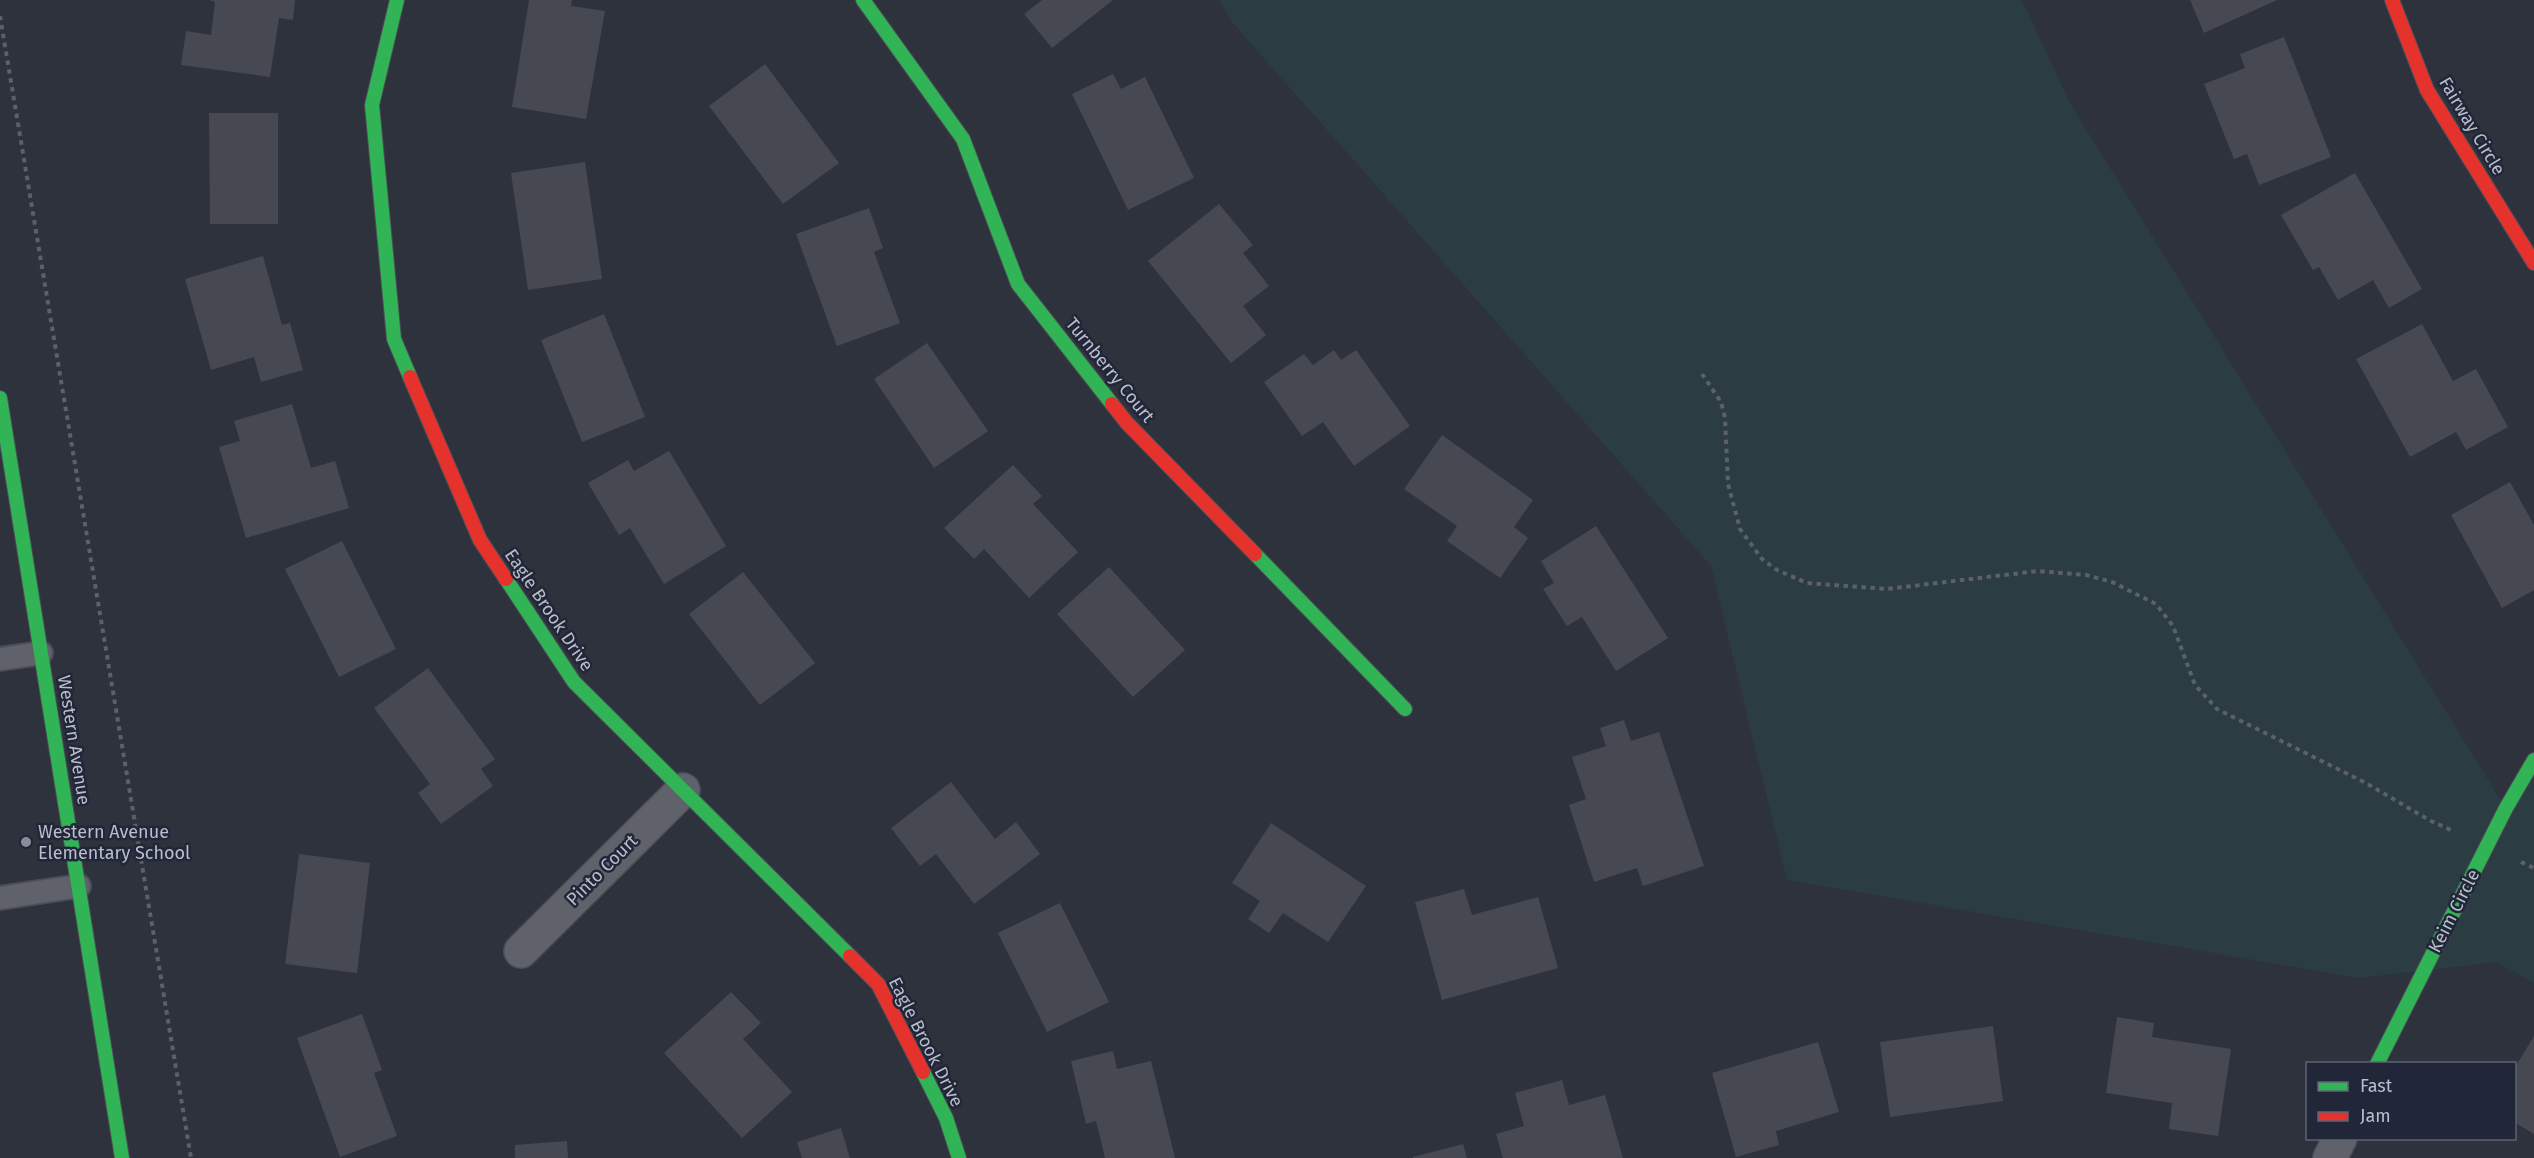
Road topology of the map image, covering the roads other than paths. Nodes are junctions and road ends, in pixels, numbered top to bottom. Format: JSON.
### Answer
{"nodes":[{"id":1,"x":397,"y":0,"type":"edge"},
{"id":2,"x":863,"y":0,"type":"edge"},
{"id":3,"x":2392,"y":0,"type":"edge"},
{"id":4,"x":2534,"y":263,"type":"edge"},
{"id":5,"x":0,"y":398,"type":"edge"},
{"id":6,"x":3,"y":437,"type":"edge"},
{"id":7,"x":41,"y":653,"type":"junction"},
{"id":8,"x":0,"y":659,"type":"edge"},
{"id":9,"x":1405,"y":709,"type":"dead end"},
{"id":10,"x":2534,"y":760,"type":"edge"},
{"id":11,"x":683,"y":790,"type":"junction"},
{"id":12,"x":79,"y":886,"type":"junction"},
{"id":13,"x":0,"y":898,"type":"edge"},
{"id":14,"x":521,"y":951,"type":"dead end"},
{"id":15,"x":2378,"y":1062,"type":"edge"},
{"id":16,"x":2339,"y":1140,"type":"edge"},
{"id":17,"x":122,"y":1158,"type":"edge"},
{"id":18,"x":959,"y":1158,"type":"edge"},
{"id":19,"x":2330,"y":1158,"type":"edge"}],
"edges":[{"from":1,"to":11,"type":"street","name":"Eagle Brook Drive"},
{"from":2,"to":9,"type":"street","name":"Turnberry Court"},
{"from":3,"to":4,"type":"street","name":"Fairway Circle"},
{"from":5,"to":6,"type":"street","name":"Western Avenue"},
{"from":6,"to":7,"type":"street","name":"Western Avenue"},
{"from":7,"to":8,"type":"lane"},
{"from":7,"to":12,"type":"street","name":"Western Avenue"},
{"from":10,"to":15,"type":"street","name":"Keim Circle"},
{"from":11,"to":14,"type":"street","name":"Pinto Court"},
{"from":11,"to":18,"type":"street","name":"Eagle Brook Drive"},
{"from":12,"to":13,"type":"lane"},
{"from":12,"to":17,"type":"street","name":"Western Avenue"},
{"from":16,"to":19,"type":"street"}]}
